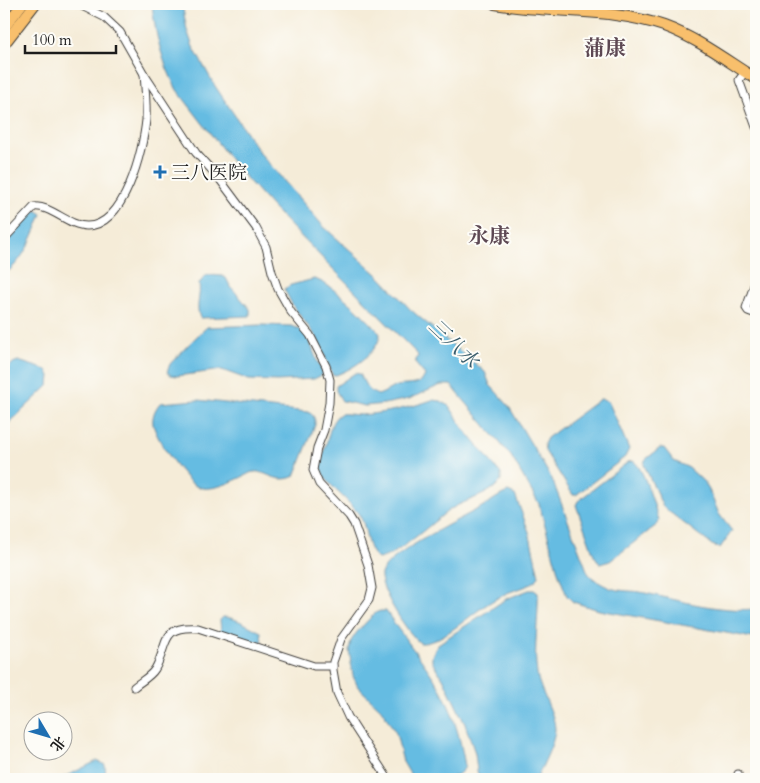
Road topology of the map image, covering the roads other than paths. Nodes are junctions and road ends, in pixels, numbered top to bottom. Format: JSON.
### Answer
{"nodes":[{"id":1,"x":22,"y":4,"type":"edge"},
{"id":2,"x":34,"y":4,"type":"edge"},
{"id":3,"x":78,"y":4,"type":"edge"},
{"id":4,"x":494,"y":4,"type":"edge"},
{"id":5,"x":556,"y":4,"type":"edge"},
{"id":6,"x":4,"y":28,"type":"edge"},
{"id":7,"x":4,"y":44,"type":"edge"},
{"id":8,"x":756,"y":71,"type":"edge"},
{"id":9,"x":745,"y":72,"type":"junction"},
{"id":10,"x":144,"y":74,"type":"junction"},
{"id":11,"x":756,"y":79,"type":"edge"},
{"id":12,"x":756,"y":127,"type":"edge"},
{"id":13,"x":4,"y":238,"type":"edge"},
{"id":14,"x":756,"y":280,"type":"edge"},
{"id":15,"x":756,"y":314,"type":"edge"},
{"id":16,"x":333,"y":666,"type":"junction"},
{"id":17,"x":134,"y":686,"type":"dead end"},
{"id":18,"x":388,"y":779,"type":"edge"}],
"edges":[{"from":1,"to":6,"type":"main road"},
{"from":2,"to":7,"type":"main road"},
{"from":3,"to":10,"type":"street"},
{"from":4,"to":9,"type":"main road"},
{"from":5,"to":8,"type":"main road"},
{"from":9,"to":11,"type":"main road"},
{"from":9,"to":12,"type":"street"},
{"from":10,"to":13,"type":"street"},
{"from":10,"to":16,"type":"street"},
{"from":14,"to":15,"type":"street"},
{"from":16,"to":17,"type":"street"},
{"from":16,"to":18,"type":"street"}]}
